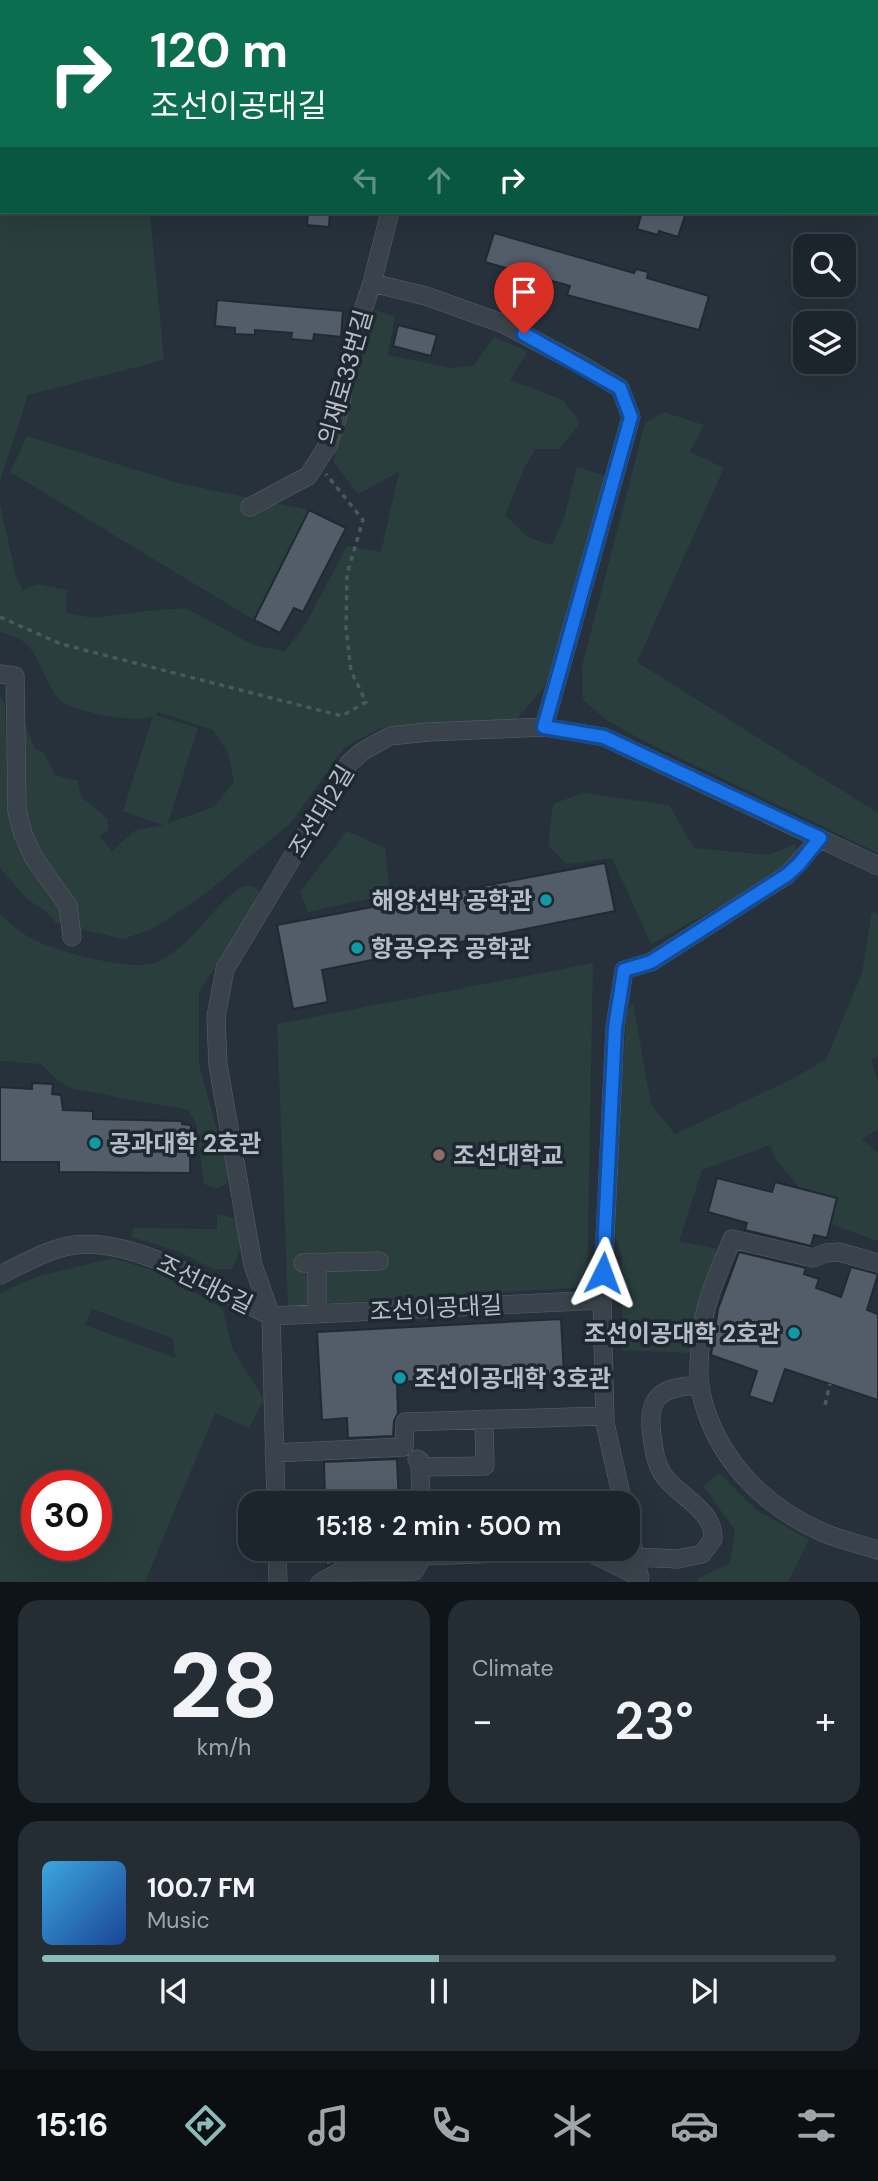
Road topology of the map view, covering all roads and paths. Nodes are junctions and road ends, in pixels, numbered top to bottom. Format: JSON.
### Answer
{"nodes":[{"id":1,"x":389,"y":214,"type":"edge"},
{"id":2,"x":372,"y":283,"type":"junction"},
{"id":3,"x":318,"y":464,"type":"junction"},
{"id":4,"x":250,"y":507,"type":"dead end"},
{"id":5,"x":0,"y":617,"type":"edge"},
{"id":6,"x":0,"y":674,"type":"edge"},
{"id":7,"x":544,"y":727,"type":"junction"},
{"id":8,"x":820,"y":838,"type":"junction"},
{"id":9,"x":878,"y":866,"type":"edge"},
{"id":10,"x":72,"y":937,"type":"dead end"},
{"id":11,"x":379,"y":1261,"type":"dead end"},
{"id":12,"x":878,"y":1263,"type":"edge"},
{"id":13,"x":0,"y":1275,"type":"edge"},
{"id":14,"x":602,"y":1300,"type":"junction"},
{"id":15,"x":317,"y":1314,"type":"junction"},
{"id":16,"x":271,"y":1316,"type":"junction"},
{"id":17,"x":830,"y":1384,"type":"dead end"},
{"id":18,"x":700,"y":1385,"type":"junction"},
{"id":19,"x":825,"y":1405,"type":"dead end"},
{"id":20,"x":604,"y":1416,"type":"junction"},
{"id":21,"x":484,"y":1419,"type":"junction"},
{"id":22,"x":404,"y":1447,"type":"junction"},
{"id":23,"x":274,"y":1453,"type":"junction"},
{"id":24,"x":420,"y":1467,"type":"junction"},
{"id":25,"x":276,"y":1491,"type":"edge"},
{"id":26,"x":421,"y":1491,"type":"edge"},
{"id":27,"x":620,"y":1491,"type":"edge"},
{"id":28,"x":878,"y":1550,"type":"edge"},
{"id":29,"x":640,"y":1557,"type":"edge"},
{"id":30,"x":277,"y":1561,"type":"edge"},
{"id":31,"x":419,"y":1561,"type":"edge"},
{"id":32,"x":605,"y":1561,"type":"edge"},
{"id":33,"x":637,"y":1561,"type":"edge"},
{"id":34,"x":640,"y":1580,"type":"edge"},
{"id":35,"x":278,"y":1582,"type":"edge"},
{"id":36,"x":322,"y":1582,"type":"edge"}],
"edges":[{"from":1,"to":2,"type":"street","name":"의재로33번길"},
{"from":2,"to":3,"type":"street","name":"의재로33번길"},
{"from":2,"to":7,"type":"street"},
{"from":3,"to":4,"type":"street","name":"의재로33번길"},
{"from":3,"to":5,"type":"path"},
{"from":6,"to":10,"type":"street"},
{"from":7,"to":8,"type":"street","name":"조선대2길"},
{"from":7,"to":16,"type":"street","name":"조선대2길"},
{"from":8,"to":9,"type":"street","name":"조선대2길"},
{"from":8,"to":14,"type":"street"},
{"from":11,"to":15,"type":"street"},
{"from":12,"to":18,"type":"street"},
{"from":13,"to":16,"type":"street","name":"조선대5길"},
{"from":14,"to":15,"type":"street","name":"조선이공대길"},
{"from":14,"to":20,"type":"street"},
{"from":15,"to":16,"type":"street","name":"조선이공대길"},
{"from":16,"to":23,"type":"street","name":"조선대5길"},
{"from":17,"to":19,"type":"path"},
{"from":18,"to":28,"type":"street"},
{"from":18,"to":29,"type":"street"},
{"from":20,"to":21,"type":"street"},
{"from":20,"to":27,"type":"street"},
{"from":21,"to":22,"type":"street"},
{"from":21,"to":24,"type":"street"},
{"from":22,"to":23,"type":"street"},
{"from":22,"to":24,"type":"street"},
{"from":23,"to":25,"type":"street","name":"조선대5길"},
{"from":24,"to":26,"type":"street"},
{"from":30,"to":35,"type":"street"},
{"from":31,"to":36,"type":"street"},
{"from":32,"to":34,"type":"street"},
{"from":33,"to":34,"type":"street"}]}
